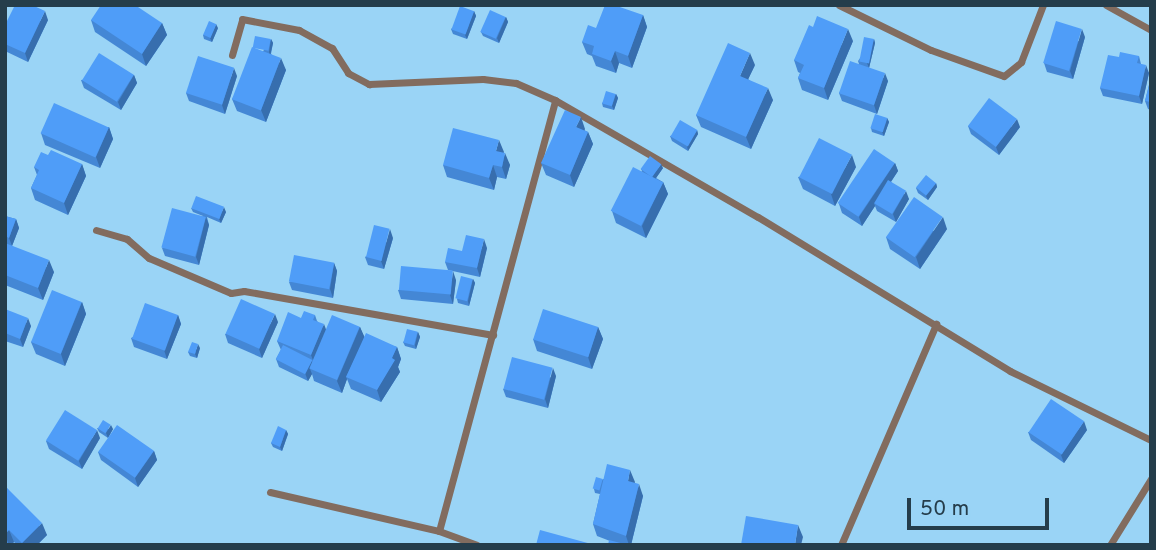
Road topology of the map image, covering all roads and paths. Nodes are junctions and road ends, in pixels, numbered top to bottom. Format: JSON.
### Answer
{"nodes":[{"id":1,"x":839,"y":5,"type":"edge"},
{"id":2,"x":1043,"y":5,"type":"edge"},
{"id":3,"x":1106,"y":5,"type":"edge"},
{"id":4,"x":1151,"y":30,"type":"edge"},
{"id":5,"x":232,"y":55,"type":"dead end"},
{"id":6,"x":555,"y":100,"type":"junction"},
{"id":7,"x":96,"y":230,"type":"dead end"},
{"id":8,"x":936,"y":324,"type":"junction"},
{"id":9,"x":494,"y":335,"type":"junction"},
{"id":10,"x":1151,"y":439,"type":"edge"},
{"id":11,"x":1151,"y":479,"type":"edge"},
{"id":12,"x":270,"y":492,"type":"dead end"},
{"id":13,"x":439,"y":531,"type":"junction"},
{"id":14,"x":477,"y":545,"type":"edge"},
{"id":15,"x":841,"y":545,"type":"edge"},
{"id":16,"x":1110,"y":545,"type":"edge"}],
"edges":[{"from":1,"to":2,"type":"street"},
{"from":3,"to":4,"type":"street"},
{"from":5,"to":6,"type":"street"},
{"from":6,"to":8,"type":"street"},
{"from":6,"to":9,"type":"street"},
{"from":7,"to":9,"type":"street"},
{"from":8,"to":10,"type":"street"},
{"from":8,"to":15,"type":"street"},
{"from":9,"to":13,"type":"street"},
{"from":11,"to":16,"type":"street"},
{"from":12,"to":13,"type":"street"},
{"from":13,"to":14,"type":"street"}]}
